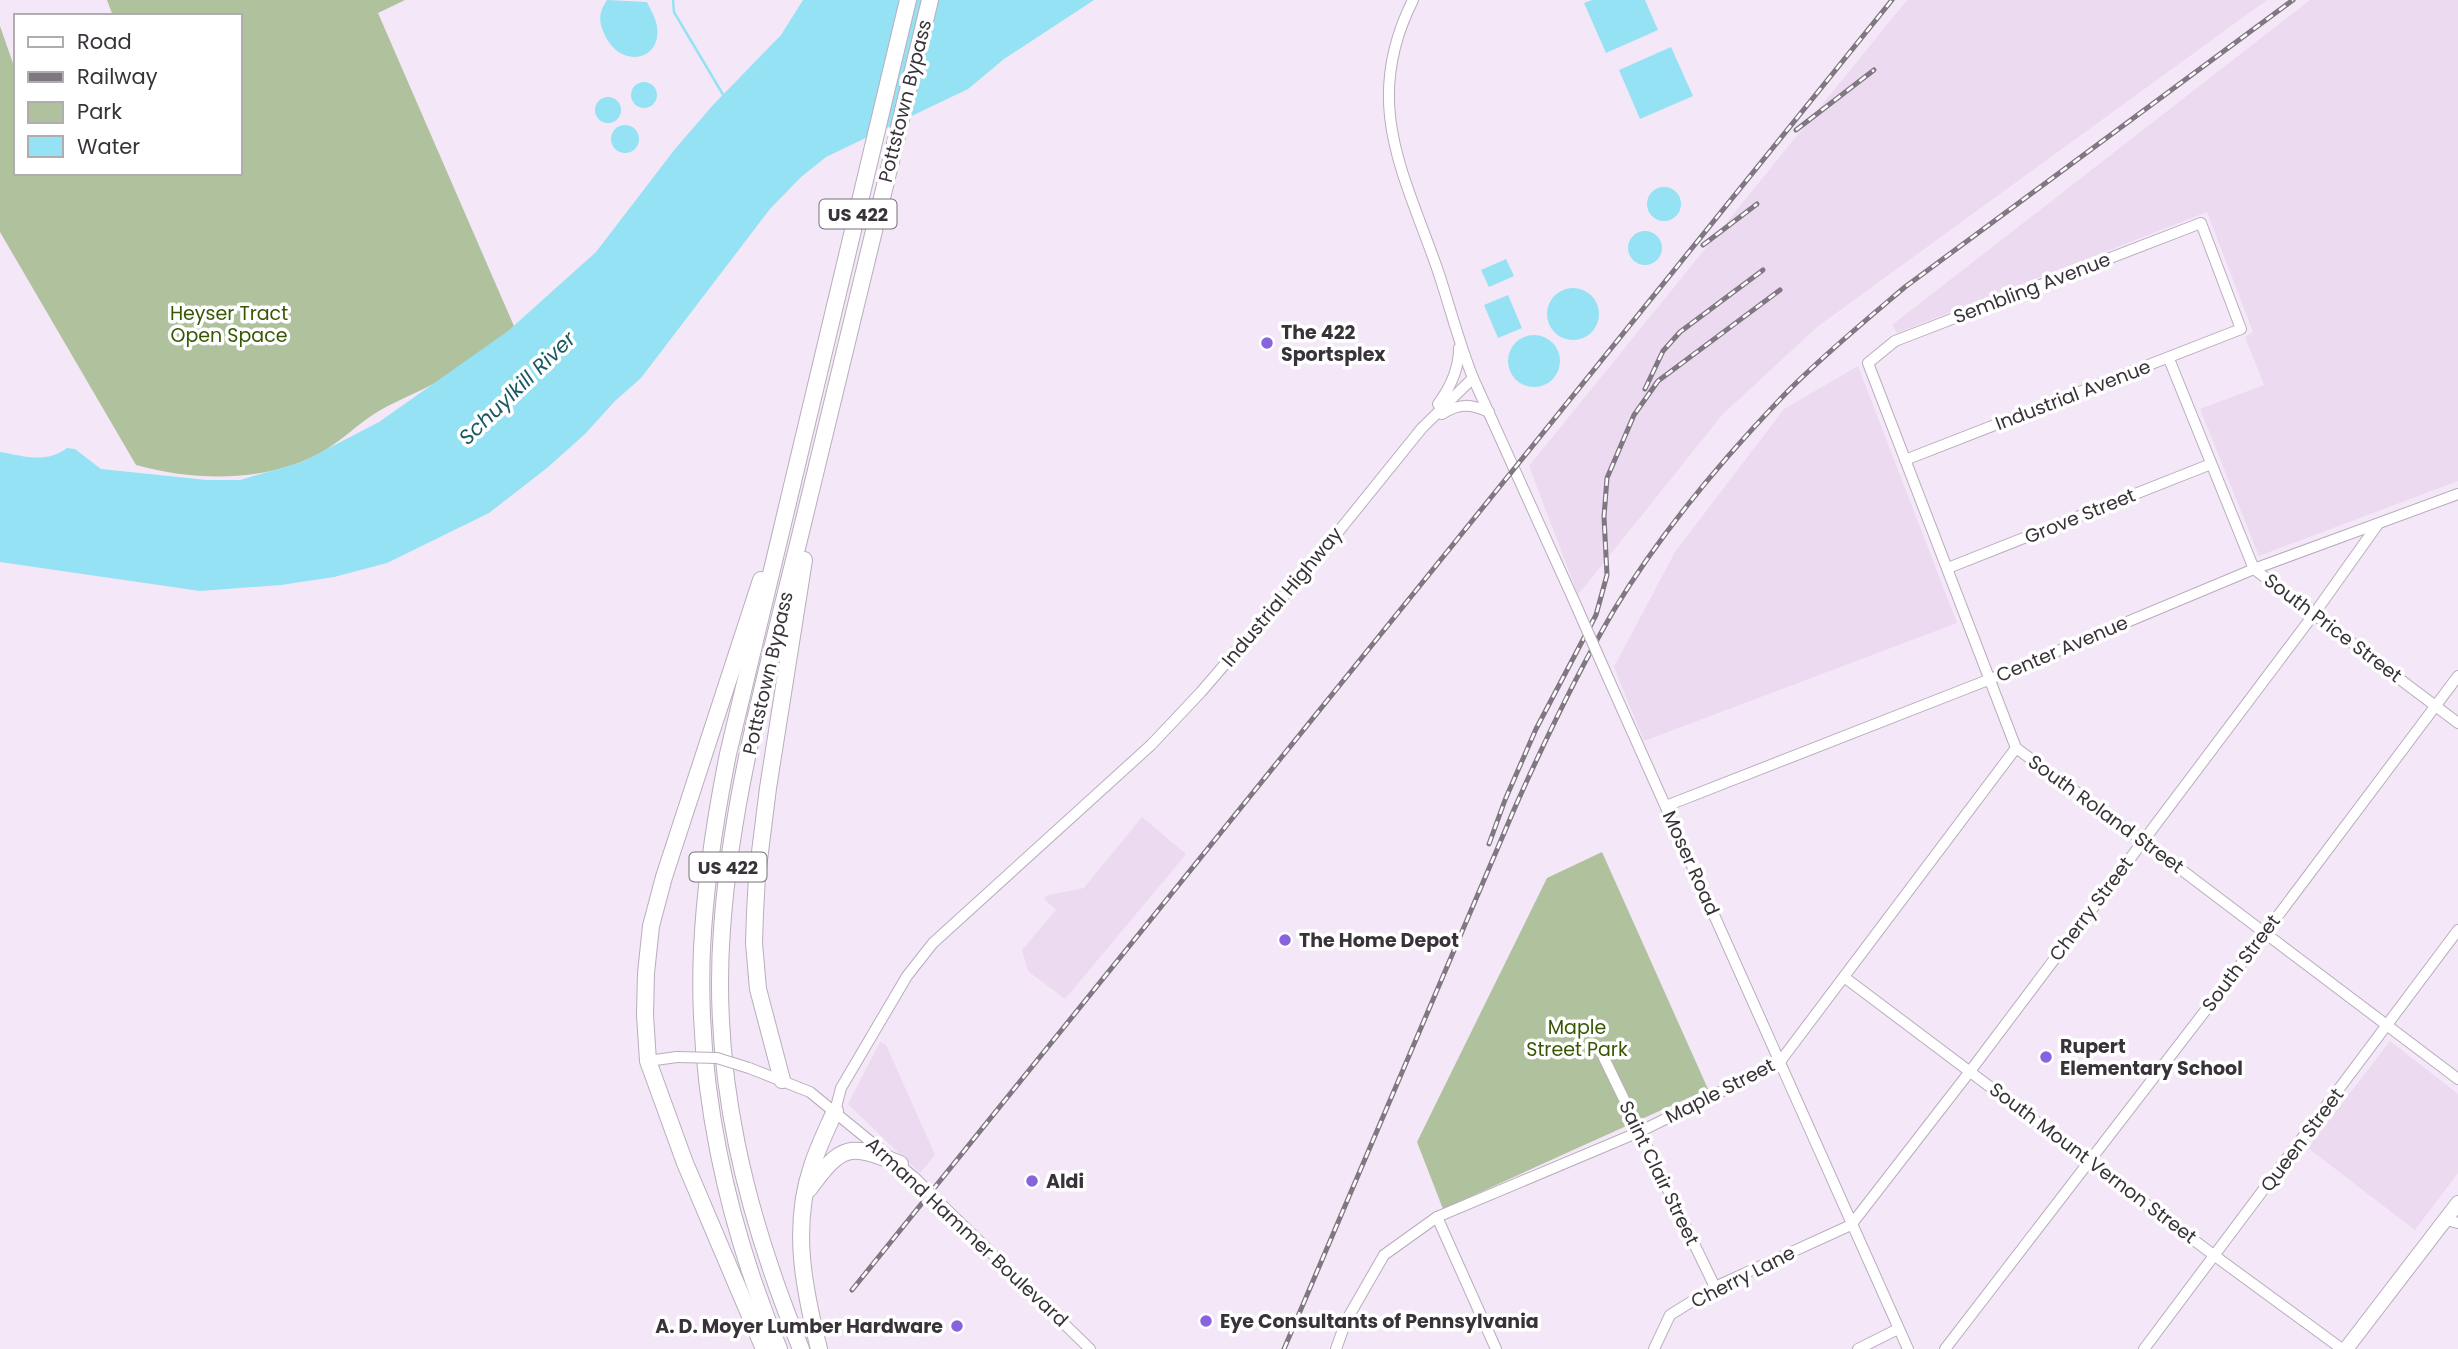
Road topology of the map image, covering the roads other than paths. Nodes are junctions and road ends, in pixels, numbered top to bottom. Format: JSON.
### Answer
{"nodes":[{"id":1,"x":908,"y":0,"type":"edge"},
{"id":2,"x":930,"y":0,"type":"edge"},
{"id":3,"x":1413,"y":0,"type":"edge"},
{"id":4,"x":2201,"y":223,"type":"joint"},
{"id":5,"x":1459,"y":342,"type":"junction"},
{"id":6,"x":2169,"y":359,"type":"junction"},
{"id":7,"x":1868,"y":363,"type":"joint"},
{"id":8,"x":1473,"y":378,"type":"junction"},
{"id":9,"x":830,"y":412,"type":"junction"},
{"id":10,"x":1489,"y":412,"type":"junction"},
{"id":11,"x":1422,"y":428,"type":"junction"},
{"id":12,"x":1905,"y":460,"type":"junction"},
{"id":13,"x":2211,"y":464,"type":"junction"},
{"id":14,"x":2458,"y":494,"type":"edge"},
{"id":15,"x":787,"y":508,"type":"junction"},
{"id":16,"x":2378,"y":524,"type":"junction"},
{"id":17,"x":1948,"y":568,"type":"junction"},
{"id":18,"x":2254,"y":569,"type":"junction"},
{"id":19,"x":2314,"y":614,"type":"junction"},
{"id":20,"x":2458,"y":676,"type":"edge"},
{"id":21,"x":1988,"y":680,"type":"junction"},
{"id":22,"x":2436,"y":705,"type":"junction"},
{"id":23,"x":2458,"y":723,"type":"edge"},
{"id":24,"x":2016,"y":748,"type":"junction"},
{"id":25,"x":1666,"y":806,"type":"junction"},
{"id":26,"x":2142,"y":840,"type":"junction"},
{"id":27,"x":2458,"y":930,"type":"edge"},
{"id":28,"x":2265,"y":933,"type":"junction"},
{"id":29,"x":1844,"y":977,"type":"junction"},
{"id":30,"x":2388,"y":1025,"type":"junction"},
{"id":31,"x":1604,"y":1058,"type":"dead end"},
{"id":32,"x":648,"y":1061,"type":"junction"},
{"id":33,"x":1779,"y":1063,"type":"junction"},
{"id":34,"x":1971,"y":1070,"type":"junction"},
{"id":35,"x":2458,"y":1079,"type":"edge"},
{"id":36,"x":782,"y":1080,"type":"junction"},
{"id":37,"x":835,"y":1111,"type":"junction"},
{"id":38,"x":1639,"y":1132,"type":"junction"},
{"id":39,"x":2090,"y":1161,"type":"junction"},
{"id":40,"x":900,"y":1164,"type":"junction"},
{"id":41,"x":806,"y":1194,"type":"junction"},
{"id":42,"x":2458,"y":1203,"type":"edge"},
{"id":43,"x":1437,"y":1217,"type":"junction"},
{"id":44,"x":2452,"y":1221,"type":"edge"},
{"id":45,"x":1851,"y":1225,"type":"junction"},
{"id":46,"x":2215,"y":1256,"type":"junction"},
{"id":47,"x":1715,"y":1287,"type":"junction"},
{"id":48,"x":1899,"y":1329,"type":"junction"},
{"id":49,"x":773,"y":1346,"type":"edge"},
{"id":50,"x":801,"y":1349,"type":"edge"},
{"id":51,"x":819,"y":1349,"type":"edge"},
{"id":52,"x":1090,"y":1349,"type":"edge"},
{"id":53,"x":1336,"y":1349,"type":"edge"},
{"id":54,"x":1496,"y":1349,"type":"edge"},
{"id":55,"x":1654,"y":1349,"type":"edge"},
{"id":56,"x":1858,"y":1349,"type":"edge"},
{"id":57,"x":1908,"y":1349,"type":"edge"},
{"id":58,"x":1945,"y":1349,"type":"edge"},
{"id":59,"x":2144,"y":1349,"type":"edge"},
{"id":60,"x":2344,"y":1349,"type":"edge"}],
"edges":[{"from":1,"to":15,"type":"highway","name":"Pottstown Bypass","number":"US 422"},
{"from":2,"to":9,"type":"highway","name":"Pottstown Bypass","number":"US 422"},
{"from":3,"to":5,"type":"street"},
{"from":4,"to":6,"type":"street","name":"Industrial Avenue"},
{"from":4,"to":7,"type":"street","name":"Sembling Avenue"},
{"from":5,"to":8,"type":"street"},
{"from":5,"to":11,"type":"street"},
{"from":6,"to":12,"type":"street","name":"Industrial Avenue"},
{"from":6,"to":13,"type":"street","name":"South Price Street"},
{"from":7,"to":12,"type":"street","name":"South Roland Street"},
{"from":8,"to":10,"type":"street","name":"Moser Road"},
{"from":8,"to":11,"type":"street","name":"Industrial Highway"},
{"from":9,"to":36,"type":"highway"},
{"from":9,"to":50,"type":"highway","name":"Pottstown Bypass","number":"US 422"},
{"from":10,"to":11,"type":"street"},
{"from":10,"to":25,"type":"street","name":"Moser Road","bridge":true},
{"from":11,"to":37,"type":"street","name":"Industrial Highway"},
{"from":12,"to":17,"type":"street","name":"South Roland Street"},
{"from":13,"to":17,"type":"street","name":"Grove Street"},
{"from":13,"to":18,"type":"street","name":"South Price Street"},
{"from":14,"to":16,"type":"street","name":"Center Avenue"},
{"from":15,"to":32,"type":"highway"},
{"from":15,"to":49,"type":"highway","name":"Pottstown Bypass","number":"US 422"},
{"from":16,"to":18,"type":"street","name":"Center Avenue"},
{"from":16,"to":19,"type":"street","name":"Cherry Street"},
{"from":17,"to":21,"type":"street","name":"South Roland Street"},
{"from":18,"to":19,"type":"street","name":"South Price Street"},
{"from":18,"to":21,"type":"street","name":"Center Avenue"},
{"from":19,"to":22,"type":"street","name":"South Price Street"},
{"from":19,"to":26,"type":"street","name":"Cherry Street"},
{"from":20,"to":22,"type":"street","name":"South Street"},
{"from":21,"to":24,"type":"street","name":"South Roland Street"},
{"from":21,"to":25,"type":"street","name":"Center Avenue"},
{"from":22,"to":23,"type":"street","name":"South Price Street"},
{"from":22,"to":28,"type":"street","name":"South Street"},
{"from":24,"to":26,"type":"street","name":"South Roland Street"},
{"from":24,"to":29,"type":"street","name":"Maple Street"},
{"from":25,"to":33,"type":"street","name":"Moser Road"},
{"from":26,"to":28,"type":"street","name":"South Roland Street"},
{"from":26,"to":34,"type":"street","name":"Cherry Street"},
{"from":27,"to":30,"type":"street","name":"Queen Street"},
{"from":28,"to":30,"type":"street","name":"South Roland Street"},
{"from":28,"to":39,"type":"street","name":"South Street"},
{"from":29,"to":33,"type":"street","name":"Maple Street"},
{"from":29,"to":34,"type":"street","name":"South Mount Vernon Street"},
{"from":30,"to":35,"type":"street","name":"South Roland Street"},
{"from":30,"to":46,"type":"street","name":"Queen Street"},
{"from":31,"to":38,"type":"street","name":"Saint Clair Street"},
{"from":32,"to":36,"type":"street","name":"Armand Hammer Boulevard","bridge":true},
{"from":32,"to":49,"type":"highway"},
{"from":33,"to":38,"type":"street","name":"Maple Street"},
{"from":33,"to":45,"type":"street","name":"Moser Road"},
{"from":34,"to":39,"type":"street","name":"South Mount Vernon Street"},
{"from":34,"to":45,"type":"street","name":"Cherry Street"},
{"from":36,"to":37,"type":"street","name":"Armand Hammer Boulevard"},
{"from":37,"to":40,"type":"street","name":"Armand Hammer Boulevard"},
{"from":37,"to":41,"type":"highway"},
{"from":38,"to":43,"type":"street","name":"Maple Street"},
{"from":38,"to":47,"type":"street","name":"Saint Clair Street"},
{"from":39,"to":46,"type":"street","name":"South Mount Vernon Street"},
{"from":39,"to":58,"type":"street","name":"South Street"},
{"from":40,"to":41,"type":"highway"},
{"from":40,"to":52,"type":"street","name":"Armand Hammer Boulevard","bridge":true},
{"from":41,"to":51,"type":"highway"},
{"from":42,"to":44,"type":"main road"},
{"from":43,"to":53,"type":"street","name":"Maple Street"},
{"from":43,"to":54,"type":"street"},
{"from":44,"to":60,"type":"main road"},
{"from":45,"to":47,"type":"street","name":"Cherry Lane"},
{"from":45,"to":48,"type":"street","name":"Moser Road"},
{"from":46,"to":59,"type":"street","name":"Queen Street"},
{"from":46,"to":60,"type":"street","name":"South Mount Vernon Street"},
{"from":47,"to":55,"type":"street","name":"Cherry Lane"},
{"from":48,"to":56,"type":"street"},
{"from":48,"to":57,"type":"street","name":"Moser Road"}]}
